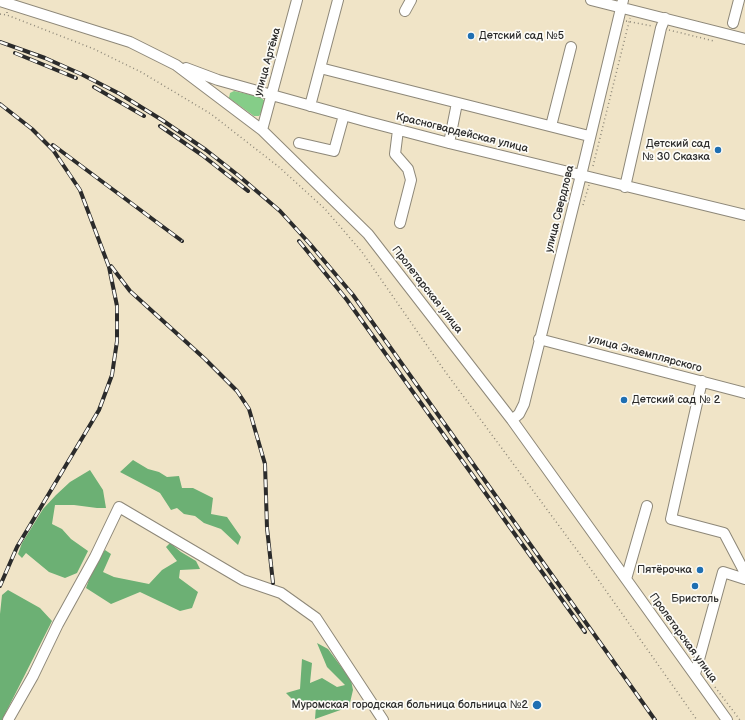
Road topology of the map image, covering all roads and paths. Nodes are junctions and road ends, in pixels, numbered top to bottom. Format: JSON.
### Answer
{"nodes":[{"id":1,"x":297,"y":0,"type":"edge"},
{"id":2,"x":338,"y":0,"type":"edge"},
{"id":3,"x":411,"y":0,"type":"edge"},
{"id":4,"x":591,"y":0,"type":"edge"},
{"id":5,"x":739,"y":0,"type":"edge"},
{"id":6,"x":4,"y":2,"type":"edge"},
{"id":7,"x":622,"y":4,"type":"edge"},
{"id":8,"x":405,"y":11,"type":"dead end"},
{"id":9,"x":0,"y":14,"type":"edge"},
{"id":10,"x":7,"y":15,"type":"junction"},
{"id":11,"x":618,"y":19,"type":"junction"},
{"id":12,"x":663,"y":23,"type":"junction"},
{"id":13,"x":733,"y":23,"type":"dead end"},
{"id":14,"x":745,"y":39,"type":"edge"},
{"id":15,"x":714,"y":41,"type":"dead end"},
{"id":16,"x":571,"y":47,"type":"dead end"},
{"id":17,"x":176,"y":65,"type":"junction"},
{"id":18,"x":320,"y":68,"type":"junction"},
{"id":19,"x":270,"y":95,"type":"junction"},
{"id":20,"x":457,"y":103,"type":"junction"},
{"id":21,"x":310,"y":106,"type":"junction"},
{"id":22,"x":344,"y":116,"type":"junction"},
{"id":23,"x":551,"y":126,"type":"junction"},
{"id":24,"x":262,"y":130,"type":"junction"},
{"id":25,"x":398,"y":130,"type":"junction"},
{"id":26,"x":589,"y":136,"type":"junction"},
{"id":27,"x":299,"y":143,"type":"dead end"},
{"id":28,"x":449,"y":143,"type":"junction"},
{"id":29,"x":581,"y":175,"type":"junction"},
{"id":30,"x":625,"y":186,"type":"junction"},
{"id":31,"x":745,"y":215,"type":"edge"},
{"id":32,"x":400,"y":224,"type":"dead end"},
{"id":33,"x":539,"y":339,"type":"junction"},
{"id":34,"x":702,"y":382,"type":"junction"},
{"id":35,"x":745,"y":393,"type":"edge"},
{"id":36,"x":512,"y":420,"type":"junction"},
{"id":37,"x":647,"y":506,"type":"dead end"},
{"id":38,"x":745,"y":572,"type":"edge"},
{"id":39,"x":626,"y":579,"type":"junction"},
{"id":40,"x":745,"y":579,"type":"edge"},
{"id":41,"x":695,"y":674,"type":"junction"},
{"id":42,"x":8,"y":720,"type":"edge"},
{"id":43,"x":383,"y":720,"type":"edge"},
{"id":44,"x":697,"y":720,"type":"edge"},
{"id":45,"x":727,"y":720,"type":"edge"}],
"edges":[{"from":1,"to":19,"type":"street","name":"улица Артёма"},
{"from":2,"to":18,"type":"street"},
{"from":3,"to":8,"type":"street"},
{"from":4,"to":7,"type":"street"},
{"from":5,"to":13,"type":"street"},
{"from":6,"to":10,"type":"path"},
{"from":6,"to":17,"type":"street","name":"Пролетарская улица"},
{"from":7,"to":11,"type":"street","name":"улица Свердлова"},
{"from":7,"to":12,"type":"street"},
{"from":9,"to":10,"type":"path"},
{"from":10,"to":44,"type":"path"},
{"from":11,"to":12,"type":"path"},
{"from":11,"to":26,"type":"street","name":"улица Свердлова"},
{"from":12,"to":14,"type":"street"},
{"from":12,"to":15,"type":"path"},
{"from":12,"to":30,"type":"street"},
{"from":16,"to":23,"type":"street"},
{"from":17,"to":19,"type":"street","name":"Красногвардейская улица"},
{"from":17,"to":24,"type":"street","name":"Пролетарская улица"},
{"from":18,"to":20,"type":"street"},
{"from":18,"to":21,"type":"street"},
{"from":19,"to":21,"type":"street","name":"Красногвардейская улица"},
{"from":19,"to":24,"type":"street","name":"улица Артёма"},
{"from":20,"to":23,"type":"street"},
{"from":20,"to":28,"type":"street"},
{"from":21,"to":22,"type":"street","name":"Красногвардейская улица"},
{"from":22,"to":25,"type":"street","name":"Красногвардейская улица"},
{"from":22,"to":27,"type":"street"},
{"from":23,"to":26,"type":"street"},
{"from":24,"to":36,"type":"street","name":"Пролетарская улица"},
{"from":25,"to":28,"type":"street","name":"Красногвардейская улица"},
{"from":25,"to":32,"type":"street"},
{"from":26,"to":29,"type":"street","name":"улица Свердлова"},
{"from":28,"to":29,"type":"street","name":"Красногвардейская улица"},
{"from":29,"to":30,"type":"street","name":"Красногвардейская улица"},
{"from":29,"to":33,"type":"street","name":"улица Свердлова"},
{"from":30,"to":31,"type":"street","name":"Красногвардейская улица"},
{"from":33,"to":34,"type":"street","name":"улица Экземплярского"},
{"from":33,"to":36,"type":"street","name":"улица Свердлова"},
{"from":34,"to":35,"type":"street","name":"улица Экземплярского"},
{"from":34,"to":38,"type":"street"},
{"from":36,"to":39,"type":"street","name":"Пролетарская улица"},
{"from":37,"to":39,"type":"street"},
{"from":39,"to":41,"type":"street","name":"Пролетарская улица"},
{"from":40,"to":41,"type":"street"},
{"from":41,"to":45,"type":"street","name":"Пролетарская улица"},
{"from":42,"to":43,"type":"street"}]}
